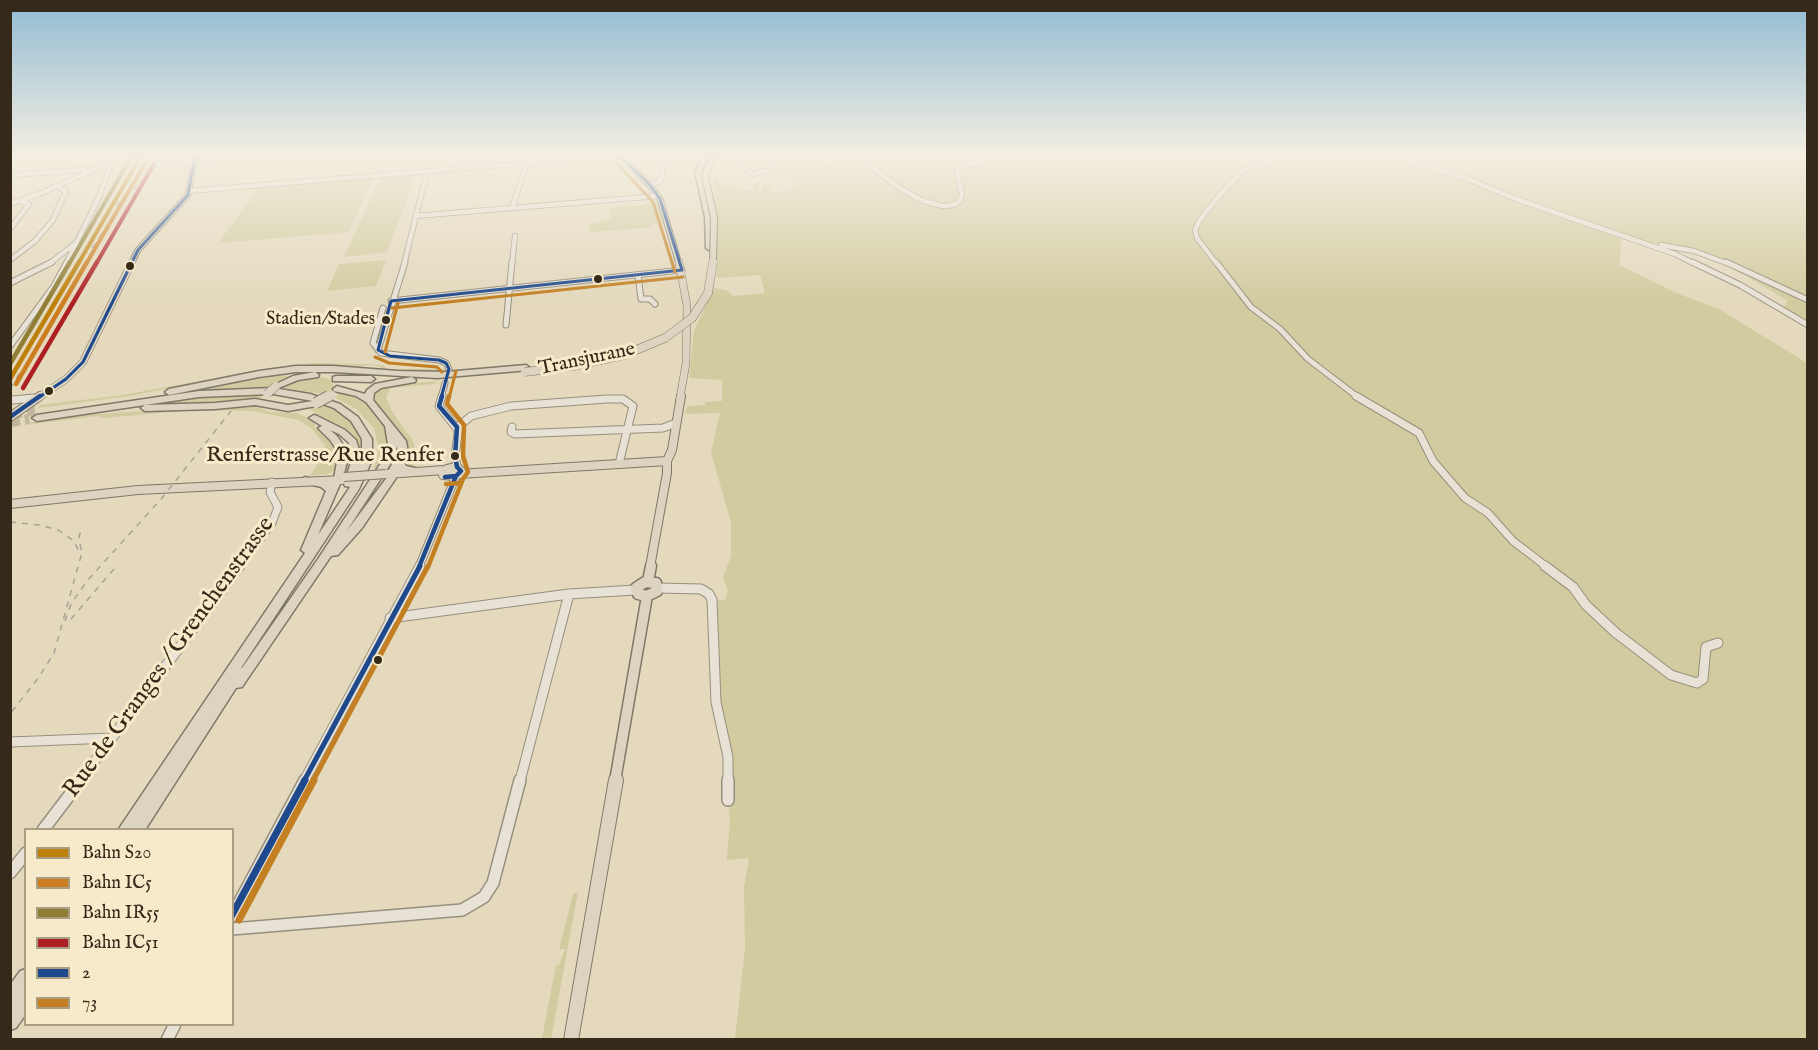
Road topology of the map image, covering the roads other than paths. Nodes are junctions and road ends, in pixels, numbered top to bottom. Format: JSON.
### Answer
{"nodes":[{"id":1,"x":28,"y":205,"type":"edge"},
{"id":2,"x":60,"y":205,"type":"edge"},
{"id":3,"x":93,"y":205,"type":"edge"},
{"id":4,"x":180,"y":205,"type":"edge"},
{"id":5,"x":418,"y":205,"type":"edge"},
{"id":6,"x":513,"y":205,"type":"edge"},
{"id":7,"x":548,"y":205,"type":"edge"},
{"id":8,"x":661,"y":205,"type":"edge"},
{"id":9,"x":705,"y":205,"type":"edge"},
{"id":10,"x":1212,"y":205,"type":"edge"},
{"id":11,"x":1533,"y":205,"type":"edge"},
{"id":12,"x":512,"y":208,"type":"junction"},
{"id":13,"x":415,"y":216,"type":"junction"},
{"id":14,"x":10,"y":230,"type":"edge"},
{"id":15,"x":515,"y":236,"type":"dead end"},
{"id":16,"x":78,"y":241,"type":"junction"},
{"id":17,"x":1644,"y":243,"type":"junction"},
{"id":18,"x":72,"y":254,"type":"junction"},
{"id":19,"x":10,"y":260,"type":"edge"},
{"id":20,"x":52,"y":262,"type":"junction"},
{"id":21,"x":682,"y":270,"type":"junction"},
{"id":22,"x":10,"y":275,"type":"edge"},
{"id":23,"x":638,"y":275,"type":"junction"},
{"id":24,"x":24,"y":277,"type":"junction"},
{"id":25,"x":10,"y":283,"type":"edge"},
{"id":26,"x":511,"y":288,"type":"junction"},
{"id":27,"x":1808,"y":300,"type":"edge"},
{"id":28,"x":391,"y":301,"type":"junction"},
{"id":29,"x":655,"y":304,"type":"dead end"},
{"id":30,"x":383,"y":308,"type":"dead end"},
{"id":31,"x":506,"y":325,"type":"dead end"},
{"id":32,"x":1808,"y":325,"type":"edge"},
{"id":33,"x":10,"y":346,"type":"edge"},
{"id":34,"x":378,"y":350,"type":"junction"},
{"id":35,"x":526,"y":370,"type":"junction"},
{"id":36,"x":446,"y":375,"type":"junction"},
{"id":37,"x":305,"y":376,"type":"junction"},
{"id":38,"x":242,"y":377,"type":"junction"},
{"id":39,"x":409,"y":380,"type":"junction"},
{"id":40,"x":336,"y":387,"type":"junction"},
{"id":41,"x":35,"y":398,"type":"junction"},
{"id":42,"x":267,"y":398,"type":"junction"},
{"id":43,"x":12,"y":400,"type":"edge"},
{"id":44,"x":369,"y":400,"type":"junction"},
{"id":45,"x":98,"y":404,"type":"junction"},
{"id":46,"x":296,"y":408,"type":"junction"},
{"id":47,"x":34,"y":416,"type":"junction"},
{"id":48,"x":10,"y":417,"type":"edge"},
{"id":49,"x":314,"y":418,"type":"junction"},
{"id":50,"x":676,"y":423,"type":"junction"},
{"id":51,"x":389,"y":427,"type":"junction"},
{"id":52,"x":512,"y":427,"type":"dead end"},
{"id":53,"x":628,"y":429,"type":"junction"},
{"id":54,"x":458,"y":431,"type":"junction"},
{"id":55,"x":667,"y":461,"type":"junction"},
{"id":56,"x":399,"y":462,"type":"junction"},
{"id":57,"x":618,"y":464,"type":"junction"},
{"id":58,"x":421,"y":472,"type":"junction"},
{"id":59,"x":452,"y":472,"type":"junction"},
{"id":60,"x":388,"y":476,"type":"junction"},
{"id":61,"x":304,"y":480,"type":"joint"},
{"id":62,"x":338,"y":481,"type":"junction"},
{"id":63,"x":272,"y":482,"type":"junction"},
{"id":64,"x":10,"y":504,"type":"edge"},
{"id":65,"x":331,"y":522,"type":"junction"},
{"id":66,"x":648,"y":581,"type":"junction"},
{"id":67,"x":658,"y":588,"type":"junction"},
{"id":68,"x":635,"y":590,"type":"junction"},
{"id":69,"x":568,"y":594,"type":"junction"},
{"id":70,"x":647,"y":596,"type":"junction"},
{"id":71,"x":268,"y":616,"type":"junction"},
{"id":72,"x":390,"y":618,"type":"junction"},
{"id":73,"x":1718,"y":643,"type":"dead end"},
{"id":74,"x":264,"y":648,"type":"junction"},
{"id":75,"x":112,"y":738,"type":"junction"},
{"id":76,"x":10,"y":742,"type":"edge"},
{"id":77,"x":183,"y":760,"type":"junction"},
{"id":78,"x":728,"y":800,"type":"dead end"},
{"id":79,"x":44,"y":828,"type":"edge"},
{"id":80,"x":126,"y":828,"type":"edge"},
{"id":81,"x":138,"y":828,"type":"edge"},
{"id":82,"x":24,"y":856,"type":"edge"},
{"id":83,"x":10,"y":873,"type":"edge"},
{"id":84,"x":234,"y":912,"type":"edge"},
{"id":85,"x":234,"y":929,"type":"edge"},
{"id":86,"x":24,"y":980,"type":"edge"},
{"id":87,"x":10,"y":1000,"type":"edge"},
{"id":88,"x":24,"y":1002,"type":"edge"},
{"id":89,"x":10,"y":1022,"type":"edge"},
{"id":90,"x":174,"y":1026,"type":"edge"},
{"id":91,"x":167,"y":1040,"type":"edge"},
{"id":92,"x":571,"y":1040,"type":"edge"}],
"edges":[{"from":1,"to":14,"type":"street"},
{"from":2,"to":19,"type":"street"},
{"from":3,"to":16,"type":"street"},
{"from":4,"to":41,"type":"main road"},
{"from":5,"to":13,"type":"street"},
{"from":6,"to":12,"type":"street"},
{"from":7,"to":12,"type":"street"},
{"from":8,"to":21,"type":"main road"},
{"from":9,"to":35,"type":"highway","name":"Transjurane","bridge":true},
{"from":10,"to":73,"type":"street"},
{"from":11,"to":17,"type":"street"},
{"from":12,"to":13,"type":"street"},
{"from":13,"to":28,"type":"street"},
{"from":15,"to":26,"type":"street"},
{"from":16,"to":18,"type":"street"},
{"from":16,"to":20,"type":"street"},
{"from":17,"to":27,"type":"street"},
{"from":17,"to":32,"type":"street"},
{"from":18,"to":20,"type":"street"},
{"from":18,"to":33,"type":"street"},
{"from":20,"to":24,"type":"street"},
{"from":21,"to":23,"type":"street"},
{"from":21,"to":50,"type":"main road"},
{"from":22,"to":24,"type":"street"},
{"from":23,"to":26,"type":"street"},
{"from":23,"to":29,"type":"street"},
{"from":24,"to":25,"type":"street"},
{"from":26,"to":28,"type":"street"},
{"from":26,"to":31,"type":"street"},
{"from":28,"to":34,"type":"street"},
{"from":30,"to":34,"type":"street"},
{"from":34,"to":36,"type":"street"},
{"from":35,"to":36,"type":"highway","name":"Transjurane"},
{"from":35,"to":39,"type":"highway","name":"Transjurane"},
{"from":36,"to":38,"type":"highway"},
{"from":36,"to":40,"type":"highway"},
{"from":36,"to":54,"type":"street"},
{"from":37,"to":38,"type":"highway"},
{"from":37,"to":40,"type":"highway"},
{"from":37,"to":42,"type":"highway","bridge":true},
{"from":38,"to":45,"type":"highway"},
{"from":39,"to":40,"type":"highway"},
{"from":39,"to":44,"type":"highway"},
{"from":40,"to":44,"type":"highway"},
{"from":40,"to":46,"type":"highway","bridge":true},
{"from":41,"to":43,"type":"street"},
{"from":41,"to":48,"type":"main road"},
{"from":42,"to":46,"type":"highway"},
{"from":42,"to":47,"type":"highway"},
{"from":44,"to":51,"type":"highway"},
{"from":45,"to":47,"type":"highway"},
{"from":45,"to":77,"type":"highway"},
{"from":46,"to":49,"type":"highway"},
{"from":47,"to":65,"type":"highway"},
{"from":49,"to":62,"type":"highway"},
{"from":49,"to":65,"type":"highway"},
{"from":50,"to":53,"type":"street"},
{"from":50,"to":55,"type":"main road"},
{"from":51,"to":56,"type":"highway"},
{"from":51,"to":74,"type":"highway"},
{"from":52,"to":53,"type":"street"},
{"from":53,"to":54,"type":"street"},
{"from":53,"to":57,"type":"street"},
{"from":54,"to":59,"type":"street"},
{"from":55,"to":57,"type":"main road"},
{"from":55,"to":66,"type":"main road"},
{"from":56,"to":58,"type":"highway"},
{"from":56,"to":60,"type":"highway"},
{"from":57,"to":59,"type":"main road"},
{"from":58,"to":59,"type":"main road"},
{"from":58,"to":60,"type":"main road"},
{"from":59,"to":60,"type":"main road"},
{"from":59,"to":72,"type":"street"},
{"from":60,"to":62,"type":"main road","bridge":true},
{"from":60,"to":74,"type":"highway"},
{"from":61,"to":62,"type":"highway"},
{"from":61,"to":63,"type":"main road"},
{"from":62,"to":71,"type":"highway"},
{"from":63,"to":64,"type":"main road"},
{"from":63,"to":75,"type":"street","name":"Rue de Granges / Grenchenstrasse"},
{"from":65,"to":71,"type":"highway"},
{"from":66,"to":67,"type":"main road"},
{"from":66,"to":68,"type":"main road"},
{"from":67,"to":70,"type":"main road"},
{"from":67,"to":78,"type":"street"},
{"from":68,"to":69,"type":"street"},
{"from":68,"to":70,"type":"main road"},
{"from":69,"to":72,"type":"street"},
{"from":69,"to":85,"type":"street"},
{"from":70,"to":92,"type":"main road"},
{"from":71,"to":80,"type":"highway"},
{"from":72,"to":84,"type":"street"},
{"from":74,"to":77,"type":"highway"},
{"from":75,"to":76,"type":"street"},
{"from":75,"to":79,"type":"street","name":"Rue de Granges / Grenchenstrasse"},
{"from":77,"to":81,"type":"highway"},
{"from":82,"to":83,"type":"street"},
{"from":86,"to":87,"type":"highway"},
{"from":88,"to":89,"type":"highway"},
{"from":90,"to":91,"type":"street"}]}
